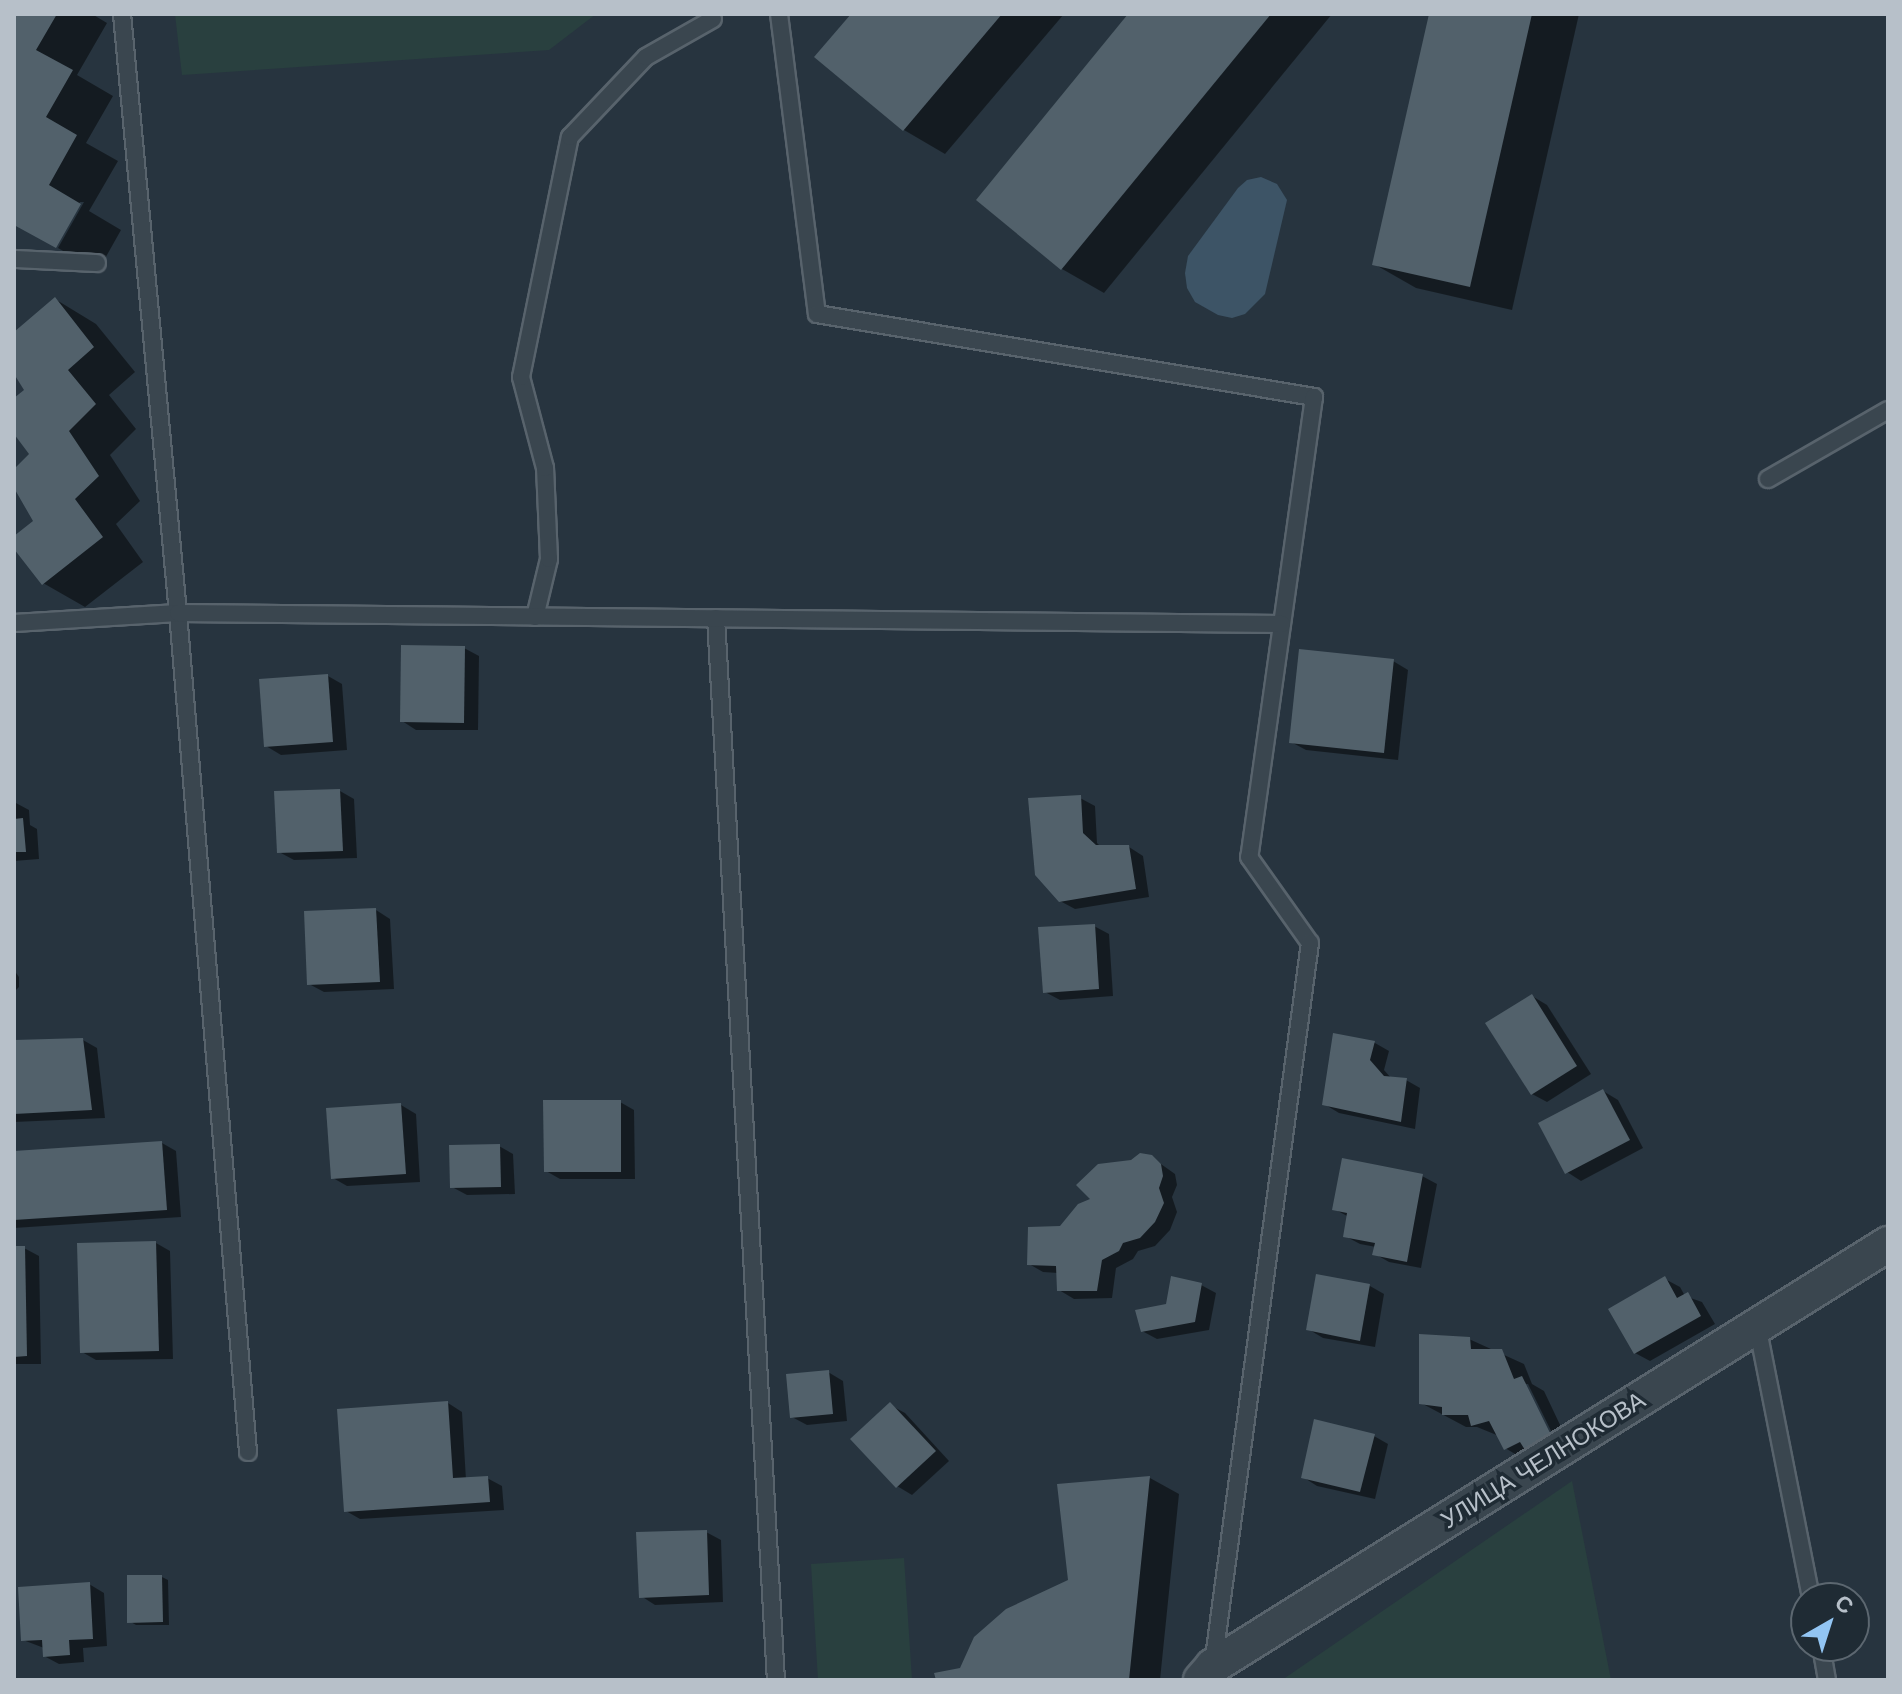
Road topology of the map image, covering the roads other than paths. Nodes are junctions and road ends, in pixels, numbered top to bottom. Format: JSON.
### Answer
{"nodes":[{"id":1,"x":122,"y":14,"type":"edge"},
{"id":2,"x":779,"y":14,"type":"edge"},
{"id":3,"x":713,"y":19,"type":"dead end"},
{"id":4,"x":14,"y":259,"type":"edge"},
{"id":5,"x":97,"y":263,"type":"dead end"},
{"id":6,"x":1888,"y":410,"type":"edge"},
{"id":7,"x":1768,"y":479,"type":"dead end"},
{"id":8,"x":178,"y":613,"type":"junction"},
{"id":9,"x":535,"y":617,"type":"junction"},
{"id":10,"x":716,"y":618,"type":"junction"},
{"id":11,"x":14,"y":623,"type":"edge"},
{"id":12,"x":1282,"y":624,"type":"junction"},
{"id":13,"x":1888,"y":1244,"type":"edge"},
{"id":14,"x":1757,"y":1325,"type":"junction"},
{"id":15,"x":248,"y":1452,"type":"dead end"},
{"id":16,"x":1808,"y":1582,"type":"edge"},
{"id":17,"x":1207,"y":1673,"type":"edge"},
{"id":18,"x":776,"y":1680,"type":"edge"}],
"edges":[{"from":1,"to":8,"type":"lane"},
{"from":2,"to":12,"type":"lane"},
{"from":3,"to":9,"type":"lane"},
{"from":4,"to":5,"type":"lane"},
{"from":6,"to":7,"type":"lane"},
{"from":8,"to":9,"type":"lane"},
{"from":8,"to":11,"type":"lane"},
{"from":8,"to":15,"type":"lane"},
{"from":9,"to":10,"type":"lane"},
{"from":10,"to":12,"type":"lane"},
{"from":10,"to":18,"type":"lane"},
{"from":12,"to":17,"type":"lane"},
{"from":13,"to":14,"type":"street","name":"УЛИЦА ЧЕЛНОКОВА"},
{"from":14,"to":16,"type":"lane"},
{"from":14,"to":17,"type":"street","name":"УЛИЦА ЧЕЛНОКОВА"}]}
